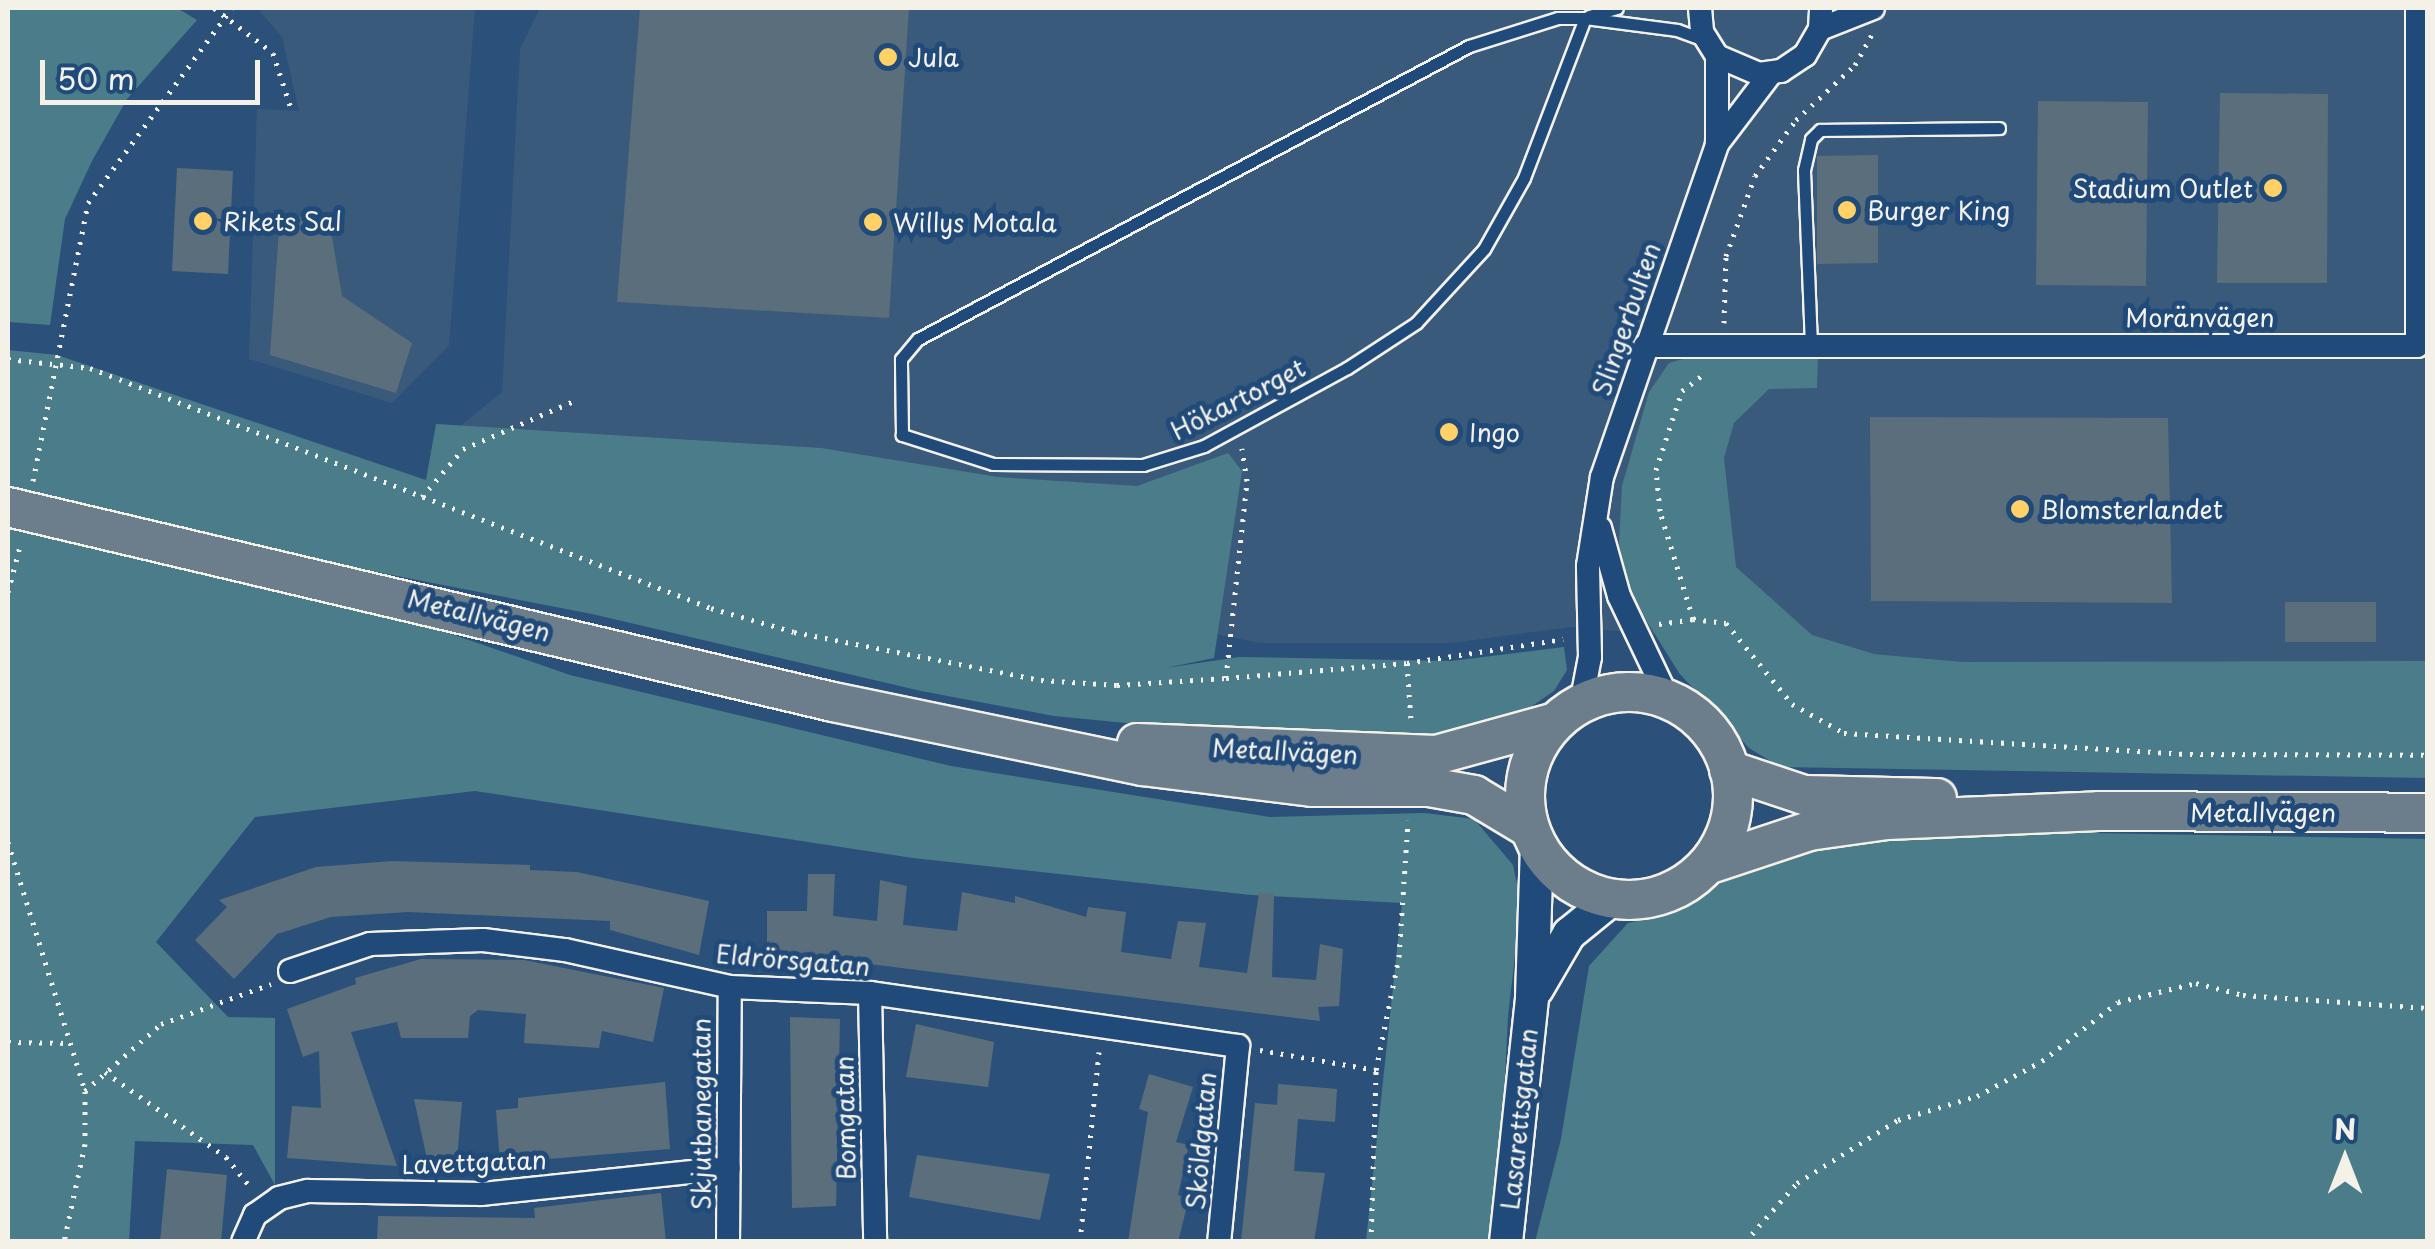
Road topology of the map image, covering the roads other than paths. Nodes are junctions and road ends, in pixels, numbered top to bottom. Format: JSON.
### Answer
{"nodes":[{"id":1,"x":1617,"y":8,"type":"edge"},
{"id":2,"x":1700,"y":8,"type":"edge"},
{"id":3,"x":1873,"y":8,"type":"edge"},
{"id":4,"x":2417,"y":8,"type":"edge"},
{"id":5,"x":1585,"y":18,"type":"junction"},
{"id":6,"x":1820,"y":18,"type":"edge"},
{"id":7,"x":1711,"y":48,"type":"junction"},
{"id":8,"x":1771,"y":74,"type":"junction"},
{"id":9,"x":1999,"y":128,"type":"dead end"},
{"id":10,"x":1716,"y":144,"type":"junction"},
{"id":11,"x":1811,"y":344,"type":"junction"},
{"id":12,"x":1645,"y":346,"type":"junction"},
{"id":13,"x":21,"y":510,"type":"edge"},
{"id":14,"x":1598,"y":515,"type":"junction"},
{"id":15,"x":1670,"y":700,"type":"junction"},
{"id":16,"x":1568,"y":713,"type":"junction"},
{"id":17,"x":951,"y":725,"type":"junction"},
{"id":18,"x":1729,"y":770,"type":"junction"},
{"id":19,"x":2098,"y":811,"type":"junction"},
{"id":20,"x":2428,"y":813,"type":"edge"},
{"id":21,"x":1533,"y":837,"type":"junction"},
{"id":22,"x":1706,"y":865,"type":"junction"},
{"id":23,"x":1612,"y":899,"type":"junction"},
{"id":24,"x":290,"y":971,"type":"road end"},
{"id":25,"x":730,"y":987,"type":"junction"},
{"id":26,"x":870,"y":993,"type":"junction"},
{"id":27,"x":1532,"y":997,"type":"junction"},
{"id":28,"x":1238,"y":1046,"type":"joint"},
{"id":29,"x":729,"y":1168,"type":"junction"},
{"id":30,"x":243,"y":1242,"type":"edge"},
{"id":31,"x":728,"y":1242,"type":"edge"},
{"id":32,"x":874,"y":1242,"type":"edge"},
{"id":33,"x":1219,"y":1242,"type":"edge"},
{"id":34,"x":1506,"y":1242,"type":"edge"}],
"edges":[{"from":1,"to":5,"type":"lane","name":"Hökartorget"},
{"from":2,"to":7,"type":"street","name":"Slingerbulten"},
{"from":3,"to":6,"type":"street"},
{"from":4,"to":11,"type":"street","name":"Moränvägen"},
{"from":5,"to":5,"type":"lane","name":"Hökartorget"},
{"from":5,"to":7,"type":"lane","name":"Hökartorget"},
{"from":6,"to":8,"type":"street","name":"Slingerbulten"},
{"from":7,"to":8,"type":"street"},
{"from":7,"to":10,"type":"street","name":"Slingerbulten"},
{"from":8,"to":10,"type":"street","name":"Slingerbulten"},
{"from":9,"to":11,"type":"lane"},
{"from":10,"to":12,"type":"street","name":"Slingerbulten"},
{"from":11,"to":12,"type":"street","name":"Moränvägen"},
{"from":12,"to":14,"type":"street","name":"Slingerbulten"},
{"from":13,"to":17,"type":"main road","name":"Metallvägen"},
{"from":14,"to":15,"type":"street","name":"Slingerbulten"},
{"from":14,"to":16,"type":"street","name":"Slingerbulten"},
{"from":15,"to":16,"type":"main road"},
{"from":15,"to":18,"type":"main road"},
{"from":16,"to":17,"type":"main road","name":"Metallvägen"},
{"from":16,"to":21,"type":"main road"},
{"from":17,"to":21,"type":"main road","name":"Metallvägen"},
{"from":18,"to":19,"type":"main road","name":"Metallvägen"},
{"from":18,"to":22,"type":"main road"},
{"from":19,"to":20,"type":"main road","name":"Metallvägen"},
{"from":19,"to":22,"type":"main road","name":"Metallvägen"},
{"from":21,"to":23,"type":"main road"},
{"from":21,"to":27,"type":"street","name":"Lasarettsgatan"},
{"from":22,"to":23,"type":"main road"},
{"from":23,"to":27,"type":"street","name":"Lasarettsgatan"},
{"from":24,"to":25,"type":"street","name":"Eldrörsgatan"},
{"from":25,"to":26,"type":"street","name":"Eldrörsgatan"},
{"from":25,"to":29,"type":"street","name":"Skjutbanegatan"},
{"from":26,"to":28,"type":"street","name":"Eldrörsgatan"},
{"from":26,"to":32,"type":"street","name":"Bomgatan"},
{"from":27,"to":34,"type":"street","name":"Lasarettsgatan"},
{"from":28,"to":33,"type":"street","name":"Sköldgatan"},
{"from":29,"to":30,"type":"street","name":"Lavettgatan"},
{"from":29,"to":31,"type":"street","name":"Skjutbanegatan"}]}
